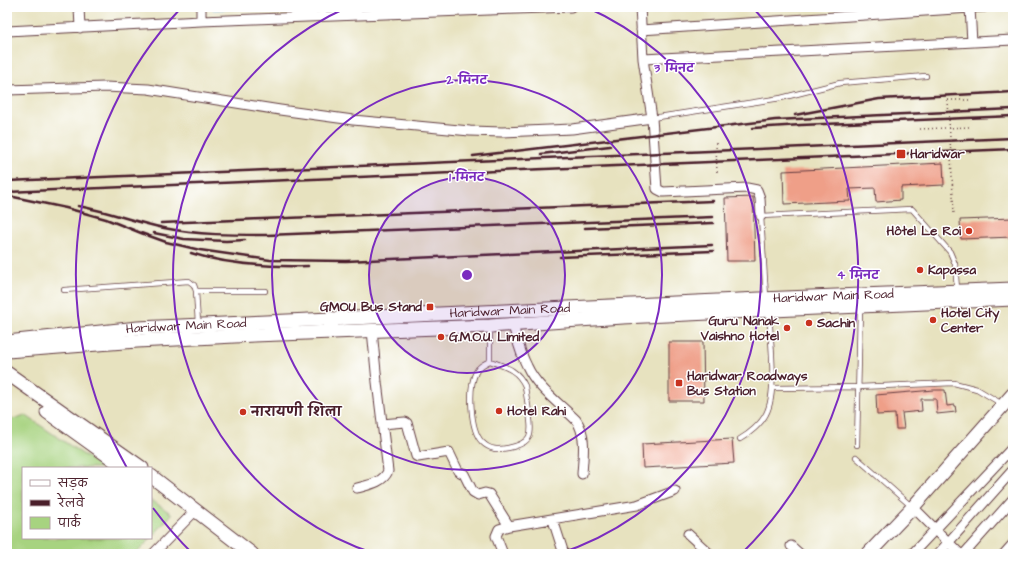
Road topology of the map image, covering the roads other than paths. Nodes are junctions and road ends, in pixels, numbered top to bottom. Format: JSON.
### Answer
{"nodes":[{"id":1,"x":79,"y":7,"type":"edge"},
{"id":2,"x":200,"y":7,"type":"edge"},
{"id":3,"x":571,"y":7,"type":"edge"},
{"id":4,"x":640,"y":7,"type":"edge"},
{"id":5,"x":970,"y":7,"type":"edge"},
{"id":6,"x":985,"y":7,"type":"edge"},
{"id":7,"x":201,"y":21,"type":"junction"},
{"id":8,"x":80,"y":28,"type":"junction"},
{"id":9,"x":641,"y":30,"type":"junction"},
{"id":10,"x":7,"y":31,"type":"edge"},
{"id":11,"x":1013,"y":40,"type":"edge"},
{"id":12,"x":972,"y":42,"type":"junction"},
{"id":13,"x":643,"y":59,"type":"junction"},
{"id":14,"x":926,"y":76,"type":"dead end"},
{"id":15,"x":7,"y":90,"type":"edge"},
{"id":16,"x":652,"y":118,"type":"junction"},
{"id":17,"x":761,"y":216,"type":"junction"},
{"id":18,"x":1013,"y":289,"type":"edge"},
{"id":19,"x":64,"y":290,"type":"dead end"},
{"id":20,"x":196,"y":291,"type":"junction"},
{"id":21,"x":265,"y":291,"type":"dead end"},
{"id":22,"x":957,"y":291,"type":"junction"},
{"id":23,"x":1013,"y":299,"type":"edge"},
{"id":24,"x":861,"y":300,"type":"junction"},
{"id":25,"x":768,"y":304,"type":"junction"},
{"id":26,"x":726,"y":306,"type":"junction"},
{"id":27,"x":198,"y":325,"type":"junction"},
{"id":28,"x":331,"y":325,"type":"junction"},
{"id":29,"x":513,"y":325,"type":"junction"},
{"id":30,"x":490,"y":326,"type":"junction"},
{"id":31,"x":372,"y":330,"type":"junction"},
{"id":32,"x":7,"y":342,"type":"edge"},
{"id":33,"x":7,"y":351,"type":"edge"},
{"id":34,"x":490,"y":361,"type":"junction"},
{"id":35,"x":7,"y":373,"type":"edge"},
{"id":36,"x":7,"y":382,"type":"edge"},
{"id":37,"x":858,"y":387,"type":"junction"},
{"id":38,"x":773,"y":388,"type":"junction"},
{"id":39,"x":1013,"y":394,"type":"edge"},
{"id":40,"x":1004,"y":404,"type":"junction"},
{"id":41,"x":382,"y":424,"type":"junction"},
{"id":42,"x":740,"y":440,"type":"dead end"},
{"id":43,"x":857,"y":444,"type":"dead end"},
{"id":44,"x":1013,"y":447,"type":"edge"},
{"id":45,"x":856,"y":457,"type":"dead end"},
{"id":46,"x":124,"y":467,"type":"edge"},
{"id":47,"x":141,"y":467,"type":"edge"},
{"id":48,"x":1013,"y":470,"type":"edge"},
{"id":49,"x":582,"y":474,"type":"dead end"},
{"id":50,"x":153,"y":479,"type":"edge"},
{"id":51,"x":356,"y":488,"type":"dead end"},
{"id":52,"x":675,"y":491,"type":"dead end"},
{"id":53,"x":1013,"y":499,"type":"edge"},
{"id":54,"x":913,"y":508,"type":"junction"},
{"id":55,"x":196,"y":510,"type":"junction"},
{"id":56,"x":553,"y":520,"type":"junction"},
{"id":57,"x":509,"y":526,"type":"junction"},
{"id":58,"x":936,"y":531,"type":"junction"},
{"id":59,"x":688,"y":534,"type":"dead end"},
{"id":60,"x":948,"y":542,"type":"junction"},
{"id":61,"x":791,"y":546,"type":"dead end"},
{"id":62,"x":153,"y":554,"type":"edge"},
{"id":63,"x":252,"y":554,"type":"edge"},
{"id":64,"x":503,"y":554,"type":"edge"},
{"id":65,"x":564,"y":554,"type":"edge"},
{"id":66,"x":710,"y":554,"type":"edge"},
{"id":67,"x":800,"y":554,"type":"edge"},
{"id":68,"x":868,"y":554,"type":"edge"},
{"id":69,"x":912,"y":554,"type":"edge"},
{"id":70,"x":938,"y":554,"type":"edge"},
{"id":71,"x":960,"y":554,"type":"edge"},
{"id":72,"x":964,"y":554,"type":"edge"}],
"edges":[{"from":1,"to":8,"type":"street"},
{"from":2,"to":7,"type":"street"},
{"from":3,"to":7,"type":"street"},
{"from":4,"to":9,"type":"street"},
{"from":5,"to":6,"type":"street"},
{"from":5,"to":9,"type":"street"},
{"from":5,"to":12,"type":"street"},
{"from":7,"to":8,"type":"street"},
{"from":8,"to":10,"type":"street"},
{"from":9,"to":13,"type":"street"},
{"from":11,"to":12,"type":"street"},
{"from":12,"to":13,"type":"street"},
{"from":13,"to":16,"type":"street"},
{"from":14,"to":16,"type":"lane"},
{"from":15,"to":16,"type":"street"},
{"from":16,"to":17,"type":"street"},
{"from":17,"to":22,"type":"lane"},
{"from":17,"to":25,"type":"lane"},
{"from":18,"to":22,"type":"main road","name":"Haridwar Main Road"},
{"from":19,"to":20,"type":"lane"},
{"from":20,"to":21,"type":"lane"},
{"from":20,"to":27,"type":"lane"},
{"from":22,"to":24,"type":"main road","name":"Haridwar Main Road"},
{"from":23,"to":24,"type":"main road","name":"Haridwar Main Road"},
{"from":24,"to":25,"type":"main road","name":"Haridwar Main Road"},
{"from":24,"to":37,"type":"lane"},
{"from":25,"to":26,"type":"main road","name":"Haridwar Main Road"},
{"from":25,"to":38,"type":"lane"},
{"from":26,"to":28,"type":"main road","name":"Haridwar Main Road"},
{"from":26,"to":29,"type":"main road","name":"Haridwar Main Road"},
{"from":27,"to":28,"type":"main road","name":"Haridwar Main Road"},
{"from":27,"to":32,"type":"main road","name":"Haridwar Main Road"},
{"from":28,"to":31,"type":"main road","name":"Haridwar Main Road"},
{"from":28,"to":33,"type":"main road","name":"Haridwar Main Road"},
{"from":29,"to":30,"type":"main road","name":"Haridwar Main Road"},
{"from":29,"to":49,"type":"street"},
{"from":30,"to":31,"type":"main road","name":"Haridwar Main Road"},
{"from":30,"to":34,"type":"lane"},
{"from":31,"to":41,"type":"street"},
{"from":34,"to":34,"type":"lane"},
{"from":35,"to":47,"type":"main road"},
{"from":36,"to":46,"type":"main road"},
{"from":37,"to":38,"type":"lane"},
{"from":37,"to":40,"type":"lane"},
{"from":37,"to":43,"type":"lane"},
{"from":38,"to":42,"type":"lane"},
{"from":39,"to":40,"type":"main road"},
{"from":40,"to":54,"type":"main road"},
{"from":41,"to":51,"type":"street"},
{"from":41,"to":57,"type":"street"},
{"from":44,"to":58,"type":"street"},
{"from":45,"to":54,"type":"lane"},
{"from":48,"to":60,"type":"street"},
{"from":50,"to":55,"type":"main road"},
{"from":52,"to":56,"type":"street"},
{"from":53,"to":72,"type":"street"},
{"from":54,"to":58,"type":"street"},
{"from":54,"to":68,"type":"main road"},
{"from":55,"to":62,"type":"street"},
{"from":55,"to":63,"type":"main road"},
{"from":56,"to":57,"type":"street"},
{"from":56,"to":65,"type":"street"},
{"from":57,"to":64,"type":"street"},
{"from":58,"to":60,"type":"street"},
{"from":58,"to":69,"type":"street"},
{"from":59,"to":66,"type":"street"},
{"from":60,"to":70,"type":"street"},
{"from":60,"to":71,"type":"street"},
{"from":61,"to":67,"type":"street"}]}
